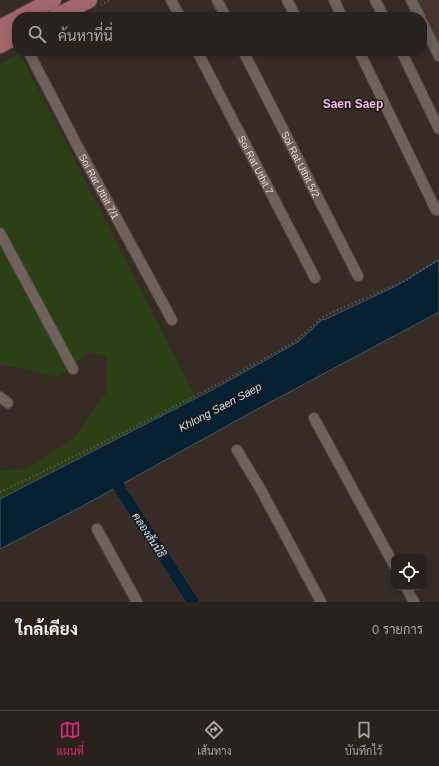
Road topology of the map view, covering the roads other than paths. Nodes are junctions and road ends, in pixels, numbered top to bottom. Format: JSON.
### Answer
{"nodes":[{"id":1,"x":52,"y":0,"type":"edge"},
{"id":2,"x":89,"y":0,"type":"edge"},
{"id":3,"x":171,"y":0,"type":"edge"},
{"id":4,"x":217,"y":0,"type":"edge"},
{"id":5,"x":287,"y":0,"type":"edge"},
{"id":6,"x":334,"y":0,"type":"edge"},
{"id":7,"x":375,"y":0,"type":"edge"},
{"id":8,"x":411,"y":0,"type":"edge"},
{"id":9,"x":29,"y":12,"type":"edge"},
{"id":10,"x":65,"y":12,"type":"edge"},
{"id":11,"x":177,"y":12,"type":"edge"},
{"id":12,"x":223,"y":12,"type":"edge"},
{"id":13,"x":293,"y":12,"type":"edge"},
{"id":14,"x":340,"y":12,"type":"edge"},
{"id":15,"x":381,"y":12,"type":"edge"},
{"id":16,"x":417,"y":12,"type":"edge"},
{"id":17,"x":12,"y":22,"type":"edge"},
{"id":18,"x":0,"y":28,"type":"edge"},
{"id":19,"x":427,"y":32,"type":"edge"},
{"id":20,"x":12,"y":39,"type":"edge"},
{"id":21,"x":0,"y":45,"type":"edge"},
{"id":22,"x":31,"y":56,"type":"edge"},
{"id":23,"x":200,"y":56,"type":"edge"},
{"id":24,"x":246,"y":56,"type":"edge"},
{"id":25,"x":361,"y":56,"type":"edge"},
{"id":26,"x":403,"y":56,"type":"edge"},
{"id":27,"x":439,"y":56,"type":"edge"},
{"id":28,"x":439,"y":129,"type":"edge"},
{"id":29,"x":436,"y":210,"type":"dead end"},
{"id":30,"x":0,"y":233,"type":"edge"},
{"id":31,"x":358,"y":276,"type":"dead end"},
{"id":32,"x":315,"y":278,"type":"dead end"},
{"id":33,"x":172,"y":320,"type":"dead end"},
{"id":34,"x":73,"y":369,"type":"dead end"},
{"id":35,"x":314,"y":418,"type":"dead end"},
{"id":36,"x":237,"y":450,"type":"dead end"},
{"id":37,"x":97,"y":529,"type":"dead end"},
{"id":38,"x":391,"y":559,"type":"edge"},
{"id":39,"x":408,"y":590,"type":"edge"},
{"id":40,"x":137,"y":602,"type":"edge"},
{"id":41,"x":321,"y":602,"type":"edge"},
{"id":42,"x":414,"y":602,"type":"edge"}],
"edges":[{"from":1,"to":9,"type":"main road"},
{"from":2,"to":10,"type":"main road"},
{"from":3,"to":11,"type":"street"},
{"from":4,"to":12,"type":"street"},
{"from":5,"to":13,"type":"street"},
{"from":6,"to":14,"type":"street"},
{"from":7,"to":15,"type":"street"},
{"from":8,"to":16,"type":"street"},
{"from":17,"to":18,"type":"main road"},
{"from":19,"to":27,"type":"street"},
{"from":20,"to":21,"type":"main road"},
{"from":22,"to":33,"type":"street","name":"Soi Rat Uthit 7/1"},
{"from":23,"to":32,"type":"street","name":"Soi Rat Uthit 7"},
{"from":24,"to":31,"type":"street","name":"Soi Rat Uthit 5/2"},
{"from":25,"to":29,"type":"street"},
{"from":26,"to":28,"type":"street"},
{"from":30,"to":34,"type":"street"},
{"from":35,"to":38,"type":"street"},
{"from":36,"to":41,"type":"street"},
{"from":37,"to":40,"type":"street"},
{"from":39,"to":42,"type":"street"}]}
